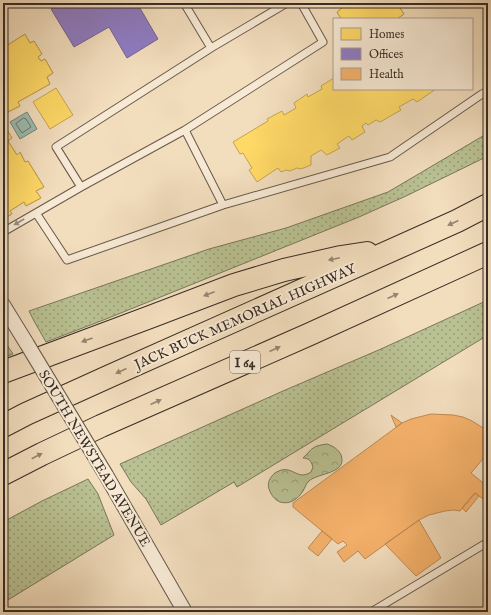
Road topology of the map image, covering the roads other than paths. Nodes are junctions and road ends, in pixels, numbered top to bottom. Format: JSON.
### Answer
{"nodes":[{"id":1,"x":184,"y":3,"type":"edge"},
{"id":2,"x":288,"y":3,"type":"edge"},
{"id":3,"x":301,"y":3,"type":"edge"},
{"id":4,"x":211,"y":48,"type":"junction"},
{"id":5,"x":488,"y":90,"type":"edge"},
{"id":6,"x":185,"y":130,"type":"junction"},
{"id":7,"x":81,"y":187,"type":"junction"},
{"id":8,"x":223,"y":205,"type":"junction"},
{"id":9,"x":488,"y":205,"type":"edge"},
{"id":10,"x":36,"y":213,"type":"junction"},
{"id":11,"x":3,"y":232,"type":"edge"},
{"id":12,"x":400,"y":247,"type":"junction"},
{"id":13,"x":488,"y":253,"type":"edge"},
{"id":14,"x":3,"y":304,"type":"edge"},
{"id":15,"x":3,"y":372,"type":"edge"},
{"id":16,"x":3,"y":426,"type":"edge"},
{"id":17,"x":3,"y":474,"type":"edge"},
{"id":18,"x":488,"y":542,"type":"edge"},
{"id":19,"x":185,"y":612,"type":"edge"},
{"id":20,"x":371,"y":612,"type":"edge"}],
"edges":[{"from":1,"to":4,"type":"lane"},
{"from":2,"to":4,"type":"lane"},
{"from":3,"to":6,"type":"lane"},
{"from":4,"to":7,"type":"lane"},
{"from":5,"to":8,"type":"lane"},
{"from":6,"to":7,"type":"lane"},
{"from":6,"to":8,"type":"lane"},
{"from":7,"to":10,"type":"lane"},
{"from":8,"to":10,"type":"lane"},
{"from":9,"to":12,"type":"highway","name":"JACK BUCK MEMORIAL HIGHWAY","one_way":true},
{"from":10,"to":11,"type":"lane","one_way":true},
{"from":12,"to":15,"type":"highway","one_way":true},
{"from":12,"to":16,"type":"highway","name":"JACK BUCK MEMORIAL HIGHWAY","one_way":true},
{"from":17,"to":13,"type":"highway","number":"I 64","one_way":true},
{"from":14,"to":19,"type":"street","name":"SOUTH NEWSTEAD AVENUE","bridge":true},
{"from":18,"to":20,"type":"lane"}]}
